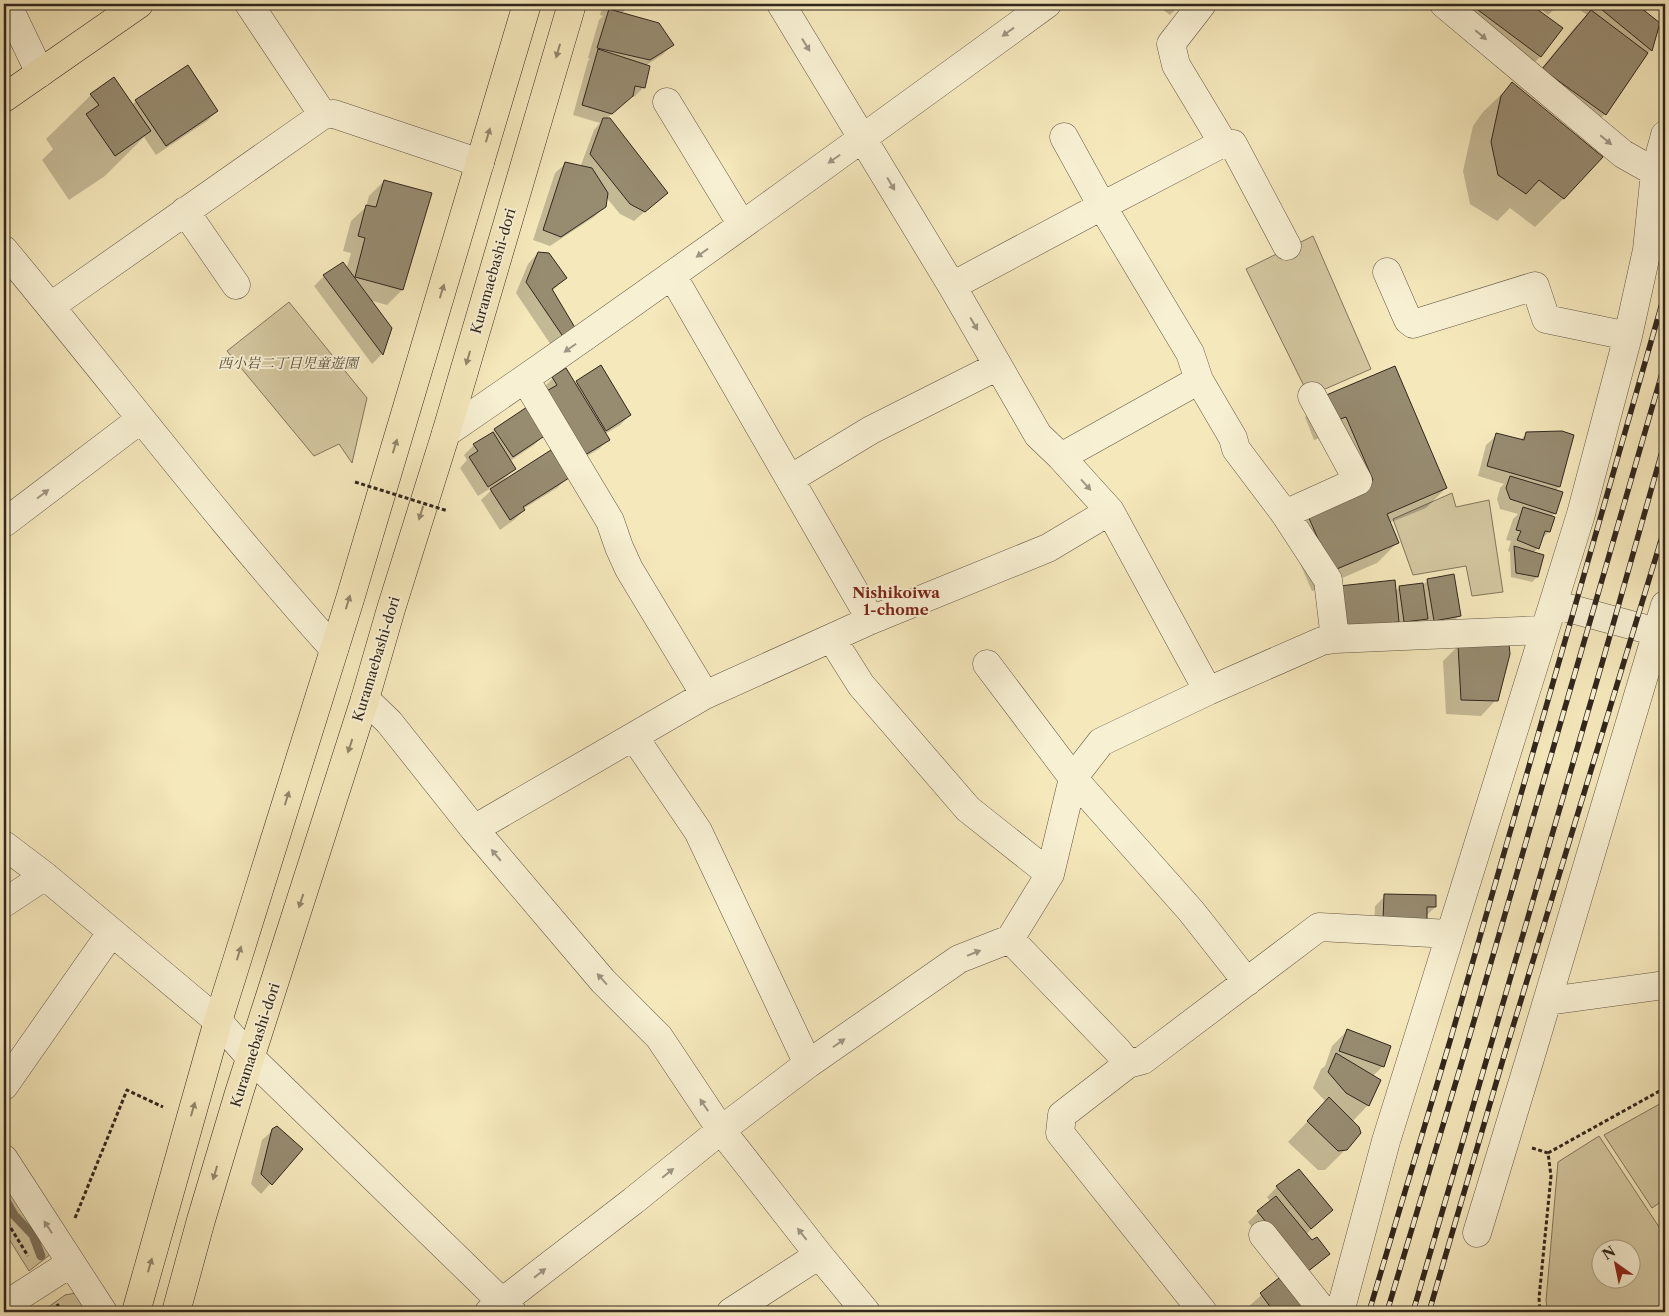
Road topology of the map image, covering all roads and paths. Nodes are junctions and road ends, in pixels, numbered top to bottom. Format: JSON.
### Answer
{"nodes":[{"id":1,"x":7,"y":4,"type":"edge"},
{"id":2,"x":139,"y":4,"type":"edge"},
{"id":3,"x":249,"y":4,"type":"edge"},
{"id":4,"x":527,"y":4,"type":"edge"},
{"id":5,"x":572,"y":4,"type":"edge"},
{"id":6,"x":781,"y":4,"type":"edge"},
{"id":7,"x":1048,"y":4,"type":"edge"},
{"id":8,"x":1202,"y":4,"type":"edge"},
{"id":9,"x":1444,"y":4,"type":"edge"},
{"id":10,"x":40,"y":73,"type":"junction"},
{"id":11,"x":4,"y":98,"type":"edge"},
{"id":12,"x":667,"y":102,"type":"dead end"},
{"id":13,"x":323,"y":115,"type":"junction"},
{"id":14,"x":1665,"y":135,"type":"edge"},
{"id":15,"x":1064,"y":137,"type":"dead end"},
{"id":16,"x":863,"y":138,"type":"junction"},
{"id":17,"x":1222,"y":144,"type":"junction"},
{"id":18,"x":480,"y":163,"type":"junction"},
{"id":19,"x":1660,"y":173,"type":"edge"},
{"id":20,"x":1102,"y":206,"type":"junction"},
{"id":21,"x":185,"y":211,"type":"junction"},
{"id":22,"x":742,"y":225,"type":"junction"},
{"id":23,"x":1286,"y":246,"type":"dead end"},
{"id":24,"x":4,"y":250,"type":"edge"},
{"id":25,"x":1387,"y":272,"type":"dead end"},
{"id":26,"x":672,"y":275,"type":"junction"},
{"id":27,"x":236,"y":285,"type":"dead end"},
{"id":28,"x":952,"y":286,"type":"junction"},
{"id":29,"x":51,"y":306,"type":"junction"},
{"id":30,"x":1628,"y":336,"type":"junction"},
{"id":31,"x":998,"y":366,"type":"junction"},
{"id":32,"x":525,"y":379,"type":"junction"},
{"id":33,"x":1199,"y":380,"type":"junction"},
{"id":34,"x":1312,"y":396,"type":"dead end"},
{"id":35,"x":141,"y":419,"type":"junction"},
{"id":36,"x":446,"y":433,"type":"junction"},
{"id":37,"x":1061,"y":457,"type":"junction"},
{"id":38,"x":790,"y":480,"type":"junction"},
{"id":39,"x":355,"y":482,"type":"dead end"},
{"id":40,"x":448,"y":511,"type":"dead end"},
{"id":41,"x":1110,"y":511,"type":"junction"},
{"id":42,"x":1285,"y":514,"type":"junction"},
{"id":43,"x":4,"y":523,"type":"edge"},
{"id":44,"x":1553,"y":604,"type":"junction"},
{"id":45,"x":1665,"y":605,"type":"edge"},
{"id":46,"x":871,"y":620,"type":"junction"},
{"id":47,"x":1545,"y":630,"type":"junction"},
{"id":48,"x":1657,"y":632,"type":"junction"},
{"id":49,"x":832,"y":638,"type":"junction"},
{"id":50,"x":1335,"y":639,"type":"junction"},
{"id":51,"x":334,"y":648,"type":"junction"},
{"id":52,"x":987,"y":664,"type":"dead end"},
{"id":53,"x":1208,"y":692,"type":"junction"},
{"id":54,"x":705,"y":695,"type":"junction"},
{"id":55,"x":365,"y":699,"type":"junction"},
{"id":56,"x":634,"y":737,"type":"junction"},
{"id":57,"x":1073,"y":778,"type":"junction"},
{"id":58,"x":474,"y":829,"type":"junction"},
{"id":59,"x":4,"y":845,"type":"edge"},
{"id":60,"x":1050,"y":874,"type":"junction"},
{"id":61,"x":45,"y":876,"type":"junction"},
{"id":62,"x":4,"y":903,"type":"edge"},
{"id":63,"x":111,"y":933,"type":"junction"},
{"id":64,"x":1450,"y":934,"type":"junction"},
{"id":65,"x":1010,"y":939,"type":"junction"},
{"id":66,"x":1247,"y":982,"type":"junction"},
{"id":67,"x":1665,"y":985,"type":"edge"},
{"id":68,"x":1548,"y":1001,"type":"junction"},
{"id":69,"x":218,"y":1021,"type":"junction"},
{"id":70,"x":250,"y":1057,"type":"junction"},
{"id":71,"x":808,"y":1064,"type":"junction"},
{"id":72,"x":1128,"y":1064,"type":"junction"},
{"id":73,"x":4,"y":1086,"type":"edge"},
{"id":74,"x":1665,"y":1088,"type":"edge"},
{"id":75,"x":168,"y":1110,"type":"dead end"},
{"id":76,"x":721,"y":1130,"type":"junction"},
{"id":77,"x":1505,"y":1140,"type":"junction"},
{"id":78,"x":1548,"y":1153,"type":"junction"},
{"id":79,"x":4,"y":1159,"type":"edge"},
{"id":80,"x":1476,"y":1233,"type":"dead end"},
{"id":81,"x":1263,"y":1235,"type":"dead end"},
{"id":82,"x":819,"y":1255,"type":"junction"},
{"id":83,"x":65,"y":1261,"type":"junction"},
{"id":84,"x":4,"y":1306,"type":"edge"},
{"id":85,"x":501,"y":1309,"type":"edge"},
{"id":86,"x":103,"y":1312,"type":"edge"},
{"id":87,"x":136,"y":1312,"type":"edge"},
{"id":88,"x":176,"y":1312,"type":"edge"},
{"id":89,"x":731,"y":1312,"type":"edge"},
{"id":90,"x":866,"y":1312,"type":"edge"},
{"id":91,"x":1203,"y":1312,"type":"edge"},
{"id":92,"x":1324,"y":1312,"type":"edge"},
{"id":93,"x":1340,"y":1312,"type":"edge"},
{"id":94,"x":1540,"y":1312,"type":"edge"}],
"edges":[{"from":1,"to":10,"type":"street"},
{"from":2,"to":10,"type":"main road"},
{"from":3,"to":13,"type":"street"},
{"from":18,"to":4,"type":"main road","one_way":true},
{"from":5,"to":36,"type":"main road","name":"Kuramaebashi-dori","one_way":true},
{"from":6,"to":16,"type":"street","one_way":true},
{"from":7,"to":16,"type":"street","one_way":true},
{"from":8,"to":17,"type":"street"},
{"from":9,"to":19,"type":"street","one_way":true},
{"from":10,"to":11,"type":"main road"},
{"from":12,"to":22,"type":"street"},
{"from":13,"to":18,"type":"street"},
{"from":13,"to":21,"type":"street"},
{"from":14,"to":19,"type":"street"},
{"from":15,"to":20,"type":"street"},
{"from":16,"to":22,"type":"street","one_way":true},
{"from":16,"to":28,"type":"street","one_way":true},
{"from":17,"to":20,"type":"street"},
{"from":17,"to":23,"type":"street"},
{"from":51,"to":18,"type":"main road","one_way":true},
{"from":19,"to":30,"type":"street"},
{"from":20,"to":28,"type":"street"},
{"from":20,"to":33,"type":"street"},
{"from":21,"to":27,"type":"street"},
{"from":21,"to":29,"type":"street"},
{"from":22,"to":26,"type":"street","one_way":true},
{"from":24,"to":29,"type":"street"},
{"from":25,"to":30,"type":"street"},
{"from":26,"to":32,"type":"street","one_way":true},
{"from":26,"to":38,"type":"street"},
{"from":28,"to":31,"type":"street","one_way":true},
{"from":29,"to":35,"type":"street"},
{"from":30,"to":44,"type":"street"},
{"from":31,"to":37,"type":"street"},
{"from":31,"to":38,"type":"street"},
{"from":32,"to":36,"type":"street"},
{"from":32,"to":54,"type":"street"},
{"from":33,"to":37,"type":"street"},
{"from":33,"to":42,"type":"street"},
{"from":34,"to":42,"type":"street"},
{"from":43,"to":35,"type":"street","one_way":true},
{"from":35,"to":51,"type":"street"},
{"from":36,"to":55,"type":"main road","name":"Kuramaebashi-dori","one_way":true},
{"from":37,"to":41,"type":"street","one_way":true},
{"from":38,"to":46,"type":"street"},
{"from":39,"to":40,"type":"path","bridge":true},
{"from":41,"to":46,"type":"street"},
{"from":41,"to":53,"type":"street"},
{"from":42,"to":50,"type":"street"},
{"from":44,"to":47,"type":"street"},
{"from":44,"to":48,"type":"street"},
{"from":45,"to":48,"type":"street"},
{"from":46,"to":49,"type":"street"},
{"from":47,"to":50,"type":"street"},
{"from":47,"to":64,"type":"street"},
{"from":48,"to":68,"type":"street"},
{"from":49,"to":54,"type":"street"},
{"from":49,"to":60,"type":"street"},
{"from":50,"to":53,"type":"street"},
{"from":69,"to":51,"type":"main road","one_way":true},
{"from":52,"to":57,"type":"street"},
{"from":53,"to":57,"type":"street"},
{"from":54,"to":56,"type":"street"},
{"from":55,"to":58,"type":"street"},
{"from":55,"to":70,"type":"main road","name":"Kuramaebashi-dori","one_way":true},
{"from":56,"to":58,"type":"street"},
{"from":56,"to":71,"type":"street"},
{"from":57,"to":60,"type":"street"},
{"from":57,"to":66,"type":"street"},
{"from":76,"to":58,"type":"street","one_way":true},
{"from":59,"to":61,"type":"street"},
{"from":60,"to":65,"type":"street"},
{"from":61,"to":62,"type":"street"},
{"from":61,"to":63,"type":"street"},
{"from":63,"to":69,"type":"street"},
{"from":63,"to":73,"type":"street"},
{"from":64,"to":66,"type":"street"},
{"from":64,"to":93,"type":"street"},
{"from":71,"to":65,"type":"street","one_way":true},
{"from":65,"to":72,"type":"street"},
{"from":66,"to":72,"type":"street"},
{"from":67,"to":68,"type":"street"},
{"from":68,"to":77,"type":"street"},
{"from":69,"to":70,"type":"street"},
{"from":87,"to":69,"type":"main road","one_way":true},
{"from":70,"to":85,"type":"street"},
{"from":70,"to":88,"type":"main road","name":"Kuramaebashi-dori","one_way":true},
{"from":71,"to":76,"type":"street"},
{"from":72,"to":91,"type":"street"},
{"from":74,"to":78,"type":"path"},
{"from":75,"to":83,"type":"path"},
{"from":82,"to":76,"type":"street","one_way":true},
{"from":85,"to":76,"type":"street","one_way":true},
{"from":77,"to":78,"type":"path"},
{"from":77,"to":80,"type":"street"},
{"from":78,"to":94,"type":"path"},
{"from":83,"to":79,"type":"street","one_way":true},
{"from":81,"to":92,"type":"street"},
{"from":82,"to":89,"type":"street"},
{"from":82,"to":90,"type":"street"},
{"from":83,"to":84,"type":"street"},
{"from":83,"to":86,"type":"street"}]}
